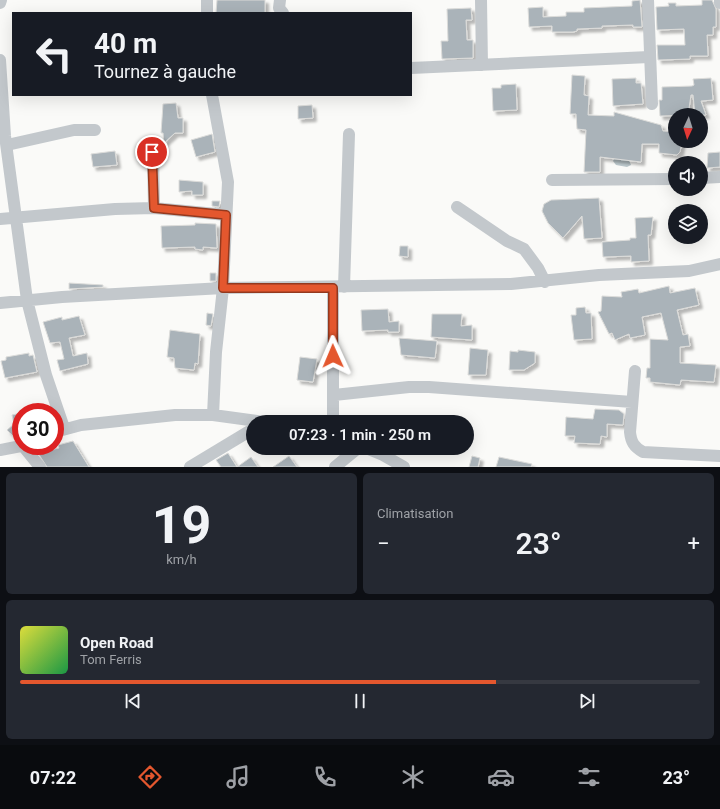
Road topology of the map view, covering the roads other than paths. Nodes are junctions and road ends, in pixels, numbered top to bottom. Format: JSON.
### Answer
{"nodes":[{"id":1,"x":1,"y":0,"type":"edge"},
{"id":2,"x":207,"y":0,"type":"edge"},
{"id":3,"x":280,"y":0,"type":"edge"},
{"id":4,"x":481,"y":0,"type":"edge"},
{"id":5,"x":648,"y":0,"type":"edge"},
{"id":6,"x":720,"y":0,"type":"edge"},
{"id":7,"x":720,"y":3,"type":"edge"},
{"id":8,"x":0,"y":4,"type":"edge"},
{"id":9,"x":207,"y":12,"type":"edge"},
{"id":10,"x":282,"y":12,"type":"edge"},
{"id":11,"x":649,"y":57,"type":"junction"},
{"id":12,"x":0,"y":60,"type":"edge"},
{"id":13,"x":482,"y":65,"type":"junction"},
{"id":14,"x":412,"y":68,"type":"edge"},
{"id":15,"x":212,"y":96,"type":"edge"},
{"id":16,"x":652,"y":104,"type":"dead end"},
{"id":17,"x":95,"y":130,"type":"dead end"},
{"id":18,"x":349,"y":134,"type":"dead end"},
{"id":19,"x":4,"y":139,"type":"edge"},
{"id":20,"x":152,"y":152,"type":"dead end"},
{"id":21,"x":720,"y":177,"type":"edge"},
{"id":22,"x":668,"y":178,"type":"edge"},
{"id":23,"x":708,"y":178,"type":"edge"},
{"id":24,"x":552,"y":180,"type":"dead end"},
{"id":25,"x":457,"y":207,"type":"dead end"},
{"id":26,"x":154,"y":208,"type":"junction"},
{"id":27,"x":226,"y":215,"type":"junction"},
{"id":28,"x":17,"y":218,"type":"junction"},
{"id":29,"x":0,"y":219,"type":"edge"},
{"id":30,"x":720,"y":264,"type":"edge"},
{"id":31,"x":545,"y":282,"type":"junction"},
{"id":32,"x":223,"y":288,"type":"junction"},
{"id":33,"x":339,"y":288,"type":"junction"},
{"id":34,"x":28,"y":300,"type":"junction"},
{"id":35,"x":0,"y":303,"type":"edge"},
{"id":36,"x":635,"y":370,"type":"dead end"},
{"id":37,"x":334,"y":395,"type":"junction"},
{"id":38,"x":632,"y":402,"type":"junction"},
{"id":39,"x":53,"y":403,"type":"edge"},
{"id":40,"x":213,"y":415,"type":"junction"},
{"id":41,"x":333,"y":415,"type":"edge"},
{"id":42,"x":246,"y":420,"type":"edge"},
{"id":43,"x":64,"y":429,"type":"edge"},
{"id":44,"x":246,"y":433,"type":"edge"},
{"id":45,"x":12,"y":448,"type":"edge"},
{"id":46,"x":0,"y":450,"type":"edge"},
{"id":47,"x":30,"y":455,"type":"edge"},
{"id":48,"x":350,"y":455,"type":"edge"},
{"id":49,"x":383,"y":455,"type":"edge"},
{"id":50,"x":720,"y":456,"type":"edge"},
{"id":51,"x":40,"y":467,"type":"edge"},
{"id":52,"x":190,"y":467,"type":"edge"},
{"id":53,"x":335,"y":467,"type":"edge"},
{"id":54,"x":404,"y":467,"type":"edge"}],
"edges":[{"from":1,"to":8,"type":"street"},
{"from":2,"to":9,"type":"street"},
{"from":3,"to":10,"type":"street"},
{"from":4,"to":13,"type":"street"},
{"from":5,"to":11,"type":"street"},
{"from":6,"to":7,"type":"street"},
{"from":11,"to":13,"type":"street"},
{"from":11,"to":16,"type":"street"},
{"from":12,"to":19,"type":"street"},
{"from":13,"to":14,"type":"street"},
{"from":15,"to":27,"type":"street"},
{"from":17,"to":19,"type":"street"},
{"from":18,"to":33,"type":"street"},
{"from":19,"to":28,"type":"street"},
{"from":20,"to":26,"type":"street"},
{"from":21,"to":23,"type":"street"},
{"from":22,"to":24,"type":"street"},
{"from":25,"to":31,"type":"street"},
{"from":26,"to":27,"type":"street"},
{"from":26,"to":28,"type":"street"},
{"from":27,"to":32,"type":"street"},
{"from":28,"to":29,"type":"street"},
{"from":28,"to":34,"type":"street"},
{"from":30,"to":31,"type":"street"},
{"from":31,"to":33,"type":"street"},
{"from":32,"to":33,"type":"street"},
{"from":32,"to":34,"type":"street"},
{"from":32,"to":40,"type":"street"},
{"from":33,"to":37,"type":"street"},
{"from":34,"to":35,"type":"street"},
{"from":34,"to":39,"type":"street"},
{"from":36,"to":38,"type":"street"},
{"from":37,"to":38,"type":"street"},
{"from":37,"to":41,"type":"street"},
{"from":38,"to":50,"type":"street"},
{"from":40,"to":42,"type":"street"},
{"from":40,"to":43,"type":"street"},
{"from":44,"to":52,"type":"street"},
{"from":45,"to":46,"type":"street"},
{"from":47,"to":51,"type":"street"},
{"from":48,"to":53,"type":"street"},
{"from":49,"to":54,"type":"street"}]}
